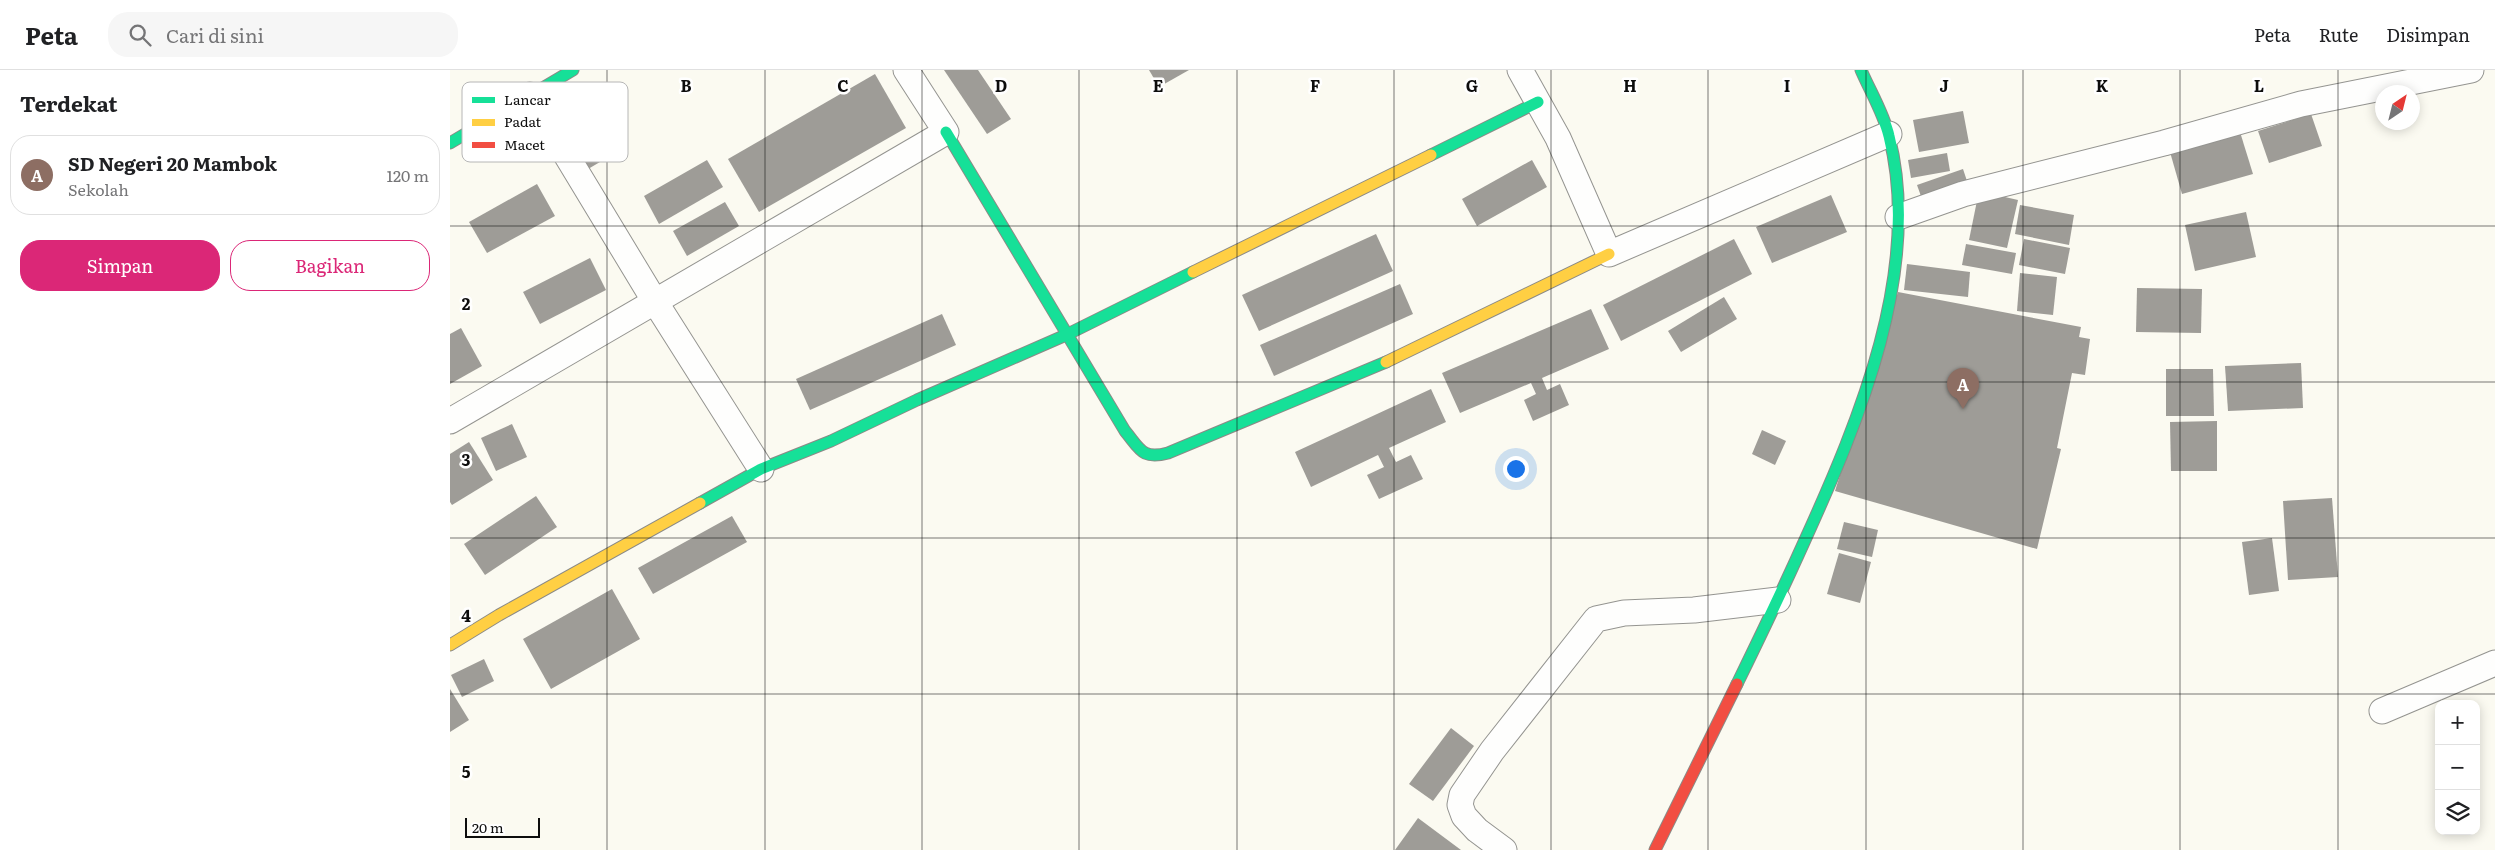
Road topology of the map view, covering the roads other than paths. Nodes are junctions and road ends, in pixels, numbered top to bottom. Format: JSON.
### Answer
{"nodes":[{"id":1,"x":574,"y":70,"type":"edge"},
{"id":2,"x":906,"y":70,"type":"edge"},
{"id":3,"x":1520,"y":70,"type":"edge"},
{"id":4,"x":1861,"y":70,"type":"edge"},
{"id":5,"x":2471,"y":70,"type":"edge"},
{"id":6,"x":554,"y":82,"type":"edge"},
{"id":7,"x":1538,"y":102,"type":"junction"},
{"id":8,"x":946,"y":132,"type":"junction"},
{"id":9,"x":1889,"y":134,"type":"junction"},
{"id":10,"x":462,"y":136,"type":"edge"},
{"id":11,"x":450,"y":143,"type":"edge"},
{"id":12,"x":570,"y":162,"type":"edge"},
{"id":13,"x":1898,"y":217,"type":"junction"},
{"id":14,"x":1609,"y":254,"type":"junction"},
{"id":15,"x":654,"y":300,"type":"junction"},
{"id":16,"x":1066,"y":335,"type":"junction"},
{"id":17,"x":450,"y":421,"type":"edge"},
{"id":18,"x":761,"y":469,"type":"junction"},
{"id":19,"x":1778,"y":600,"type":"junction"},
{"id":20,"x":450,"y":645,"type":"edge"},
{"id":21,"x":2495,"y":664,"type":"edge"},
{"id":22,"x":2382,"y":711,"type":"dead end"},
{"id":23,"x":1504,"y":850,"type":"edge"},
{"id":24,"x":1655,"y":850,"type":"edge"}],
"edges":[{"from":1,"to":6,"type":"main road"},
{"from":2,"to":8,"type":"street"},
{"from":3,"to":7,"type":"street"},
{"from":4,"to":9,"type":"main road"},
{"from":5,"to":13,"type":"street"},
{"from":7,"to":14,"type":"street"},
{"from":7,"to":16,"type":"main road"},
{"from":8,"to":15,"type":"street"},
{"from":8,"to":16,"type":"main road"},
{"from":9,"to":13,"type":"main road"},
{"from":9,"to":14,"type":"street"},
{"from":10,"to":11,"type":"main road"},
{"from":12,"to":15,"type":"street"},
{"from":13,"to":19,"type":"main road"},
{"from":14,"to":16,"type":"main road"},
{"from":15,"to":17,"type":"street"},
{"from":15,"to":18,"type":"street"},
{"from":16,"to":18,"type":"main road"},
{"from":18,"to":20,"type":"main road"},
{"from":19,"to":23,"type":"street"},
{"from":19,"to":24,"type":"main road"},
{"from":21,"to":22,"type":"street"}]}
